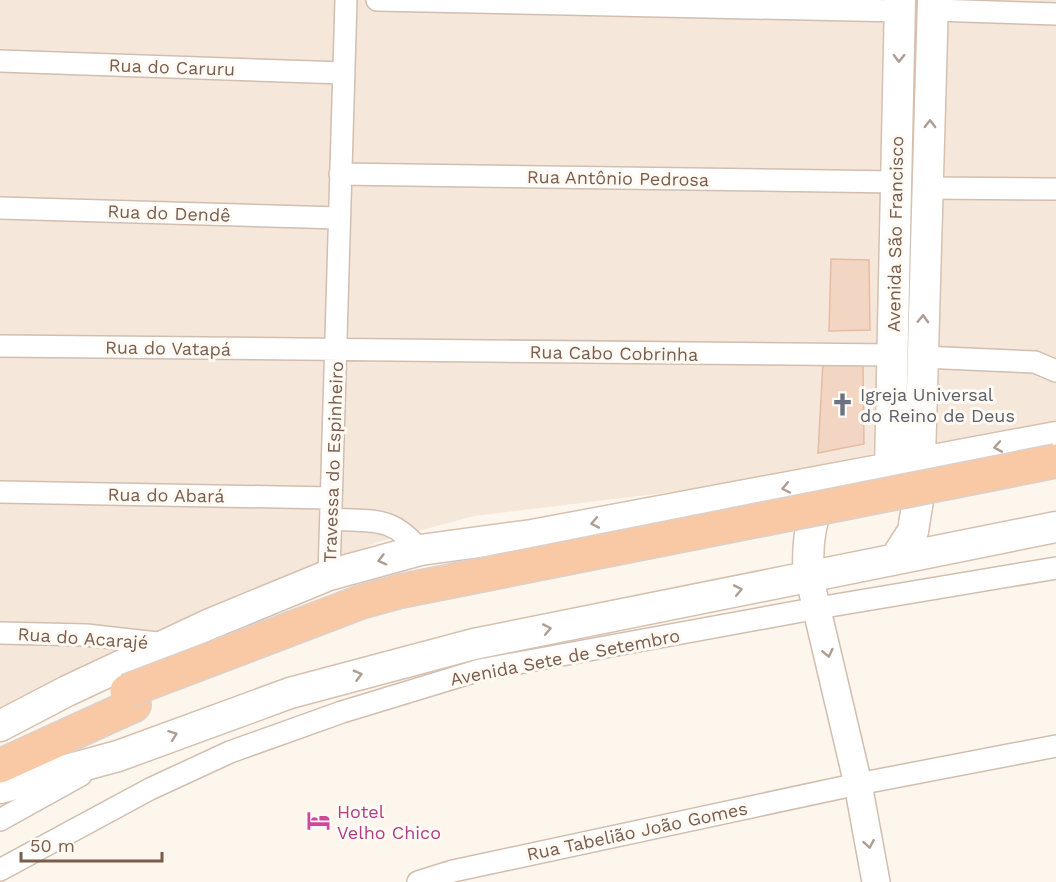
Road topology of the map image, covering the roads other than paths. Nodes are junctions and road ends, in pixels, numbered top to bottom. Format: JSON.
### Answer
{"nodes":[{"id":1,"x":346,"y":0,"type":"edge"},
{"id":2,"x":377,"y":0,"type":"edge"},
{"id":3,"x":933,"y":5,"type":"edge"},
{"id":4,"x":900,"y":6,"type":"edge"},
{"id":5,"x":1056,"y":14,"type":"edge"},
{"id":6,"x":0,"y":61,"type":"edge"},
{"id":7,"x":344,"y":73,"type":"junction"},
{"id":8,"x":340,"y":174,"type":"junction"},
{"id":9,"x":896,"y":182,"type":"junction"},
{"id":10,"x":928,"y":188,"type":"junction"},
{"id":11,"x":1056,"y":189,"type":"edge"},
{"id":12,"x":0,"y":208,"type":"edge"},
{"id":13,"x":338,"y":218,"type":"junction"},
{"id":14,"x":0,"y":346,"type":"edge"},
{"id":15,"x":337,"y":350,"type":"junction"},
{"id":16,"x":892,"y":355,"type":"junction"},
{"id":17,"x":922,"y":357,"type":"junction"},
{"id":18,"x":1056,"y":371,"type":"edge"},
{"id":19,"x":1056,"y":437,"type":"edge"},
{"id":20,"x":1056,"y":461,"type":"edge"},
{"id":21,"x":920,"y":462,"type":"junction"},
{"id":22,"x":890,"y":468,"type":"junction"},
{"id":23,"x":830,"y":480,"type":"junction"},
{"id":24,"x":1056,"y":481,"type":"edge"},
{"id":25,"x":0,"y":492,"type":"edge"},
{"id":26,"x":332,"y":498,"type":"junction"},
{"id":27,"x":331,"y":519,"type":"junction"},
{"id":28,"x":1056,"y":526,"type":"edge"},
{"id":29,"x":420,"y":550,"type":"junction"},
{"id":30,"x":895,"y":559,"type":"junction"},
{"id":31,"x":1056,"y":568,"type":"edge"},
{"id":32,"x":329,"y":575,"type":"junction"},
{"id":33,"x":809,"y":576,"type":"junction"},
{"id":34,"x":899,"y":594,"type":"junction"},
{"id":35,"x":818,"y":608,"type":"junction"},
{"id":36,"x":0,"y":633,"type":"edge"},
{"id":37,"x":166,"y":644,"type":"junction"},
{"id":38,"x":131,"y":698,"type":"junction"},
{"id":39,"x":0,"y":726,"type":"edge"},
{"id":40,"x":0,"y":744,"type":"edge"},
{"id":41,"x":1056,"y":746,"type":"edge"},
{"id":42,"x":118,"y":756,"type":"junction"},
{"id":43,"x":0,"y":766,"type":"edge"},
{"id":44,"x":858,"y":784,"type":"junction"},
{"id":45,"x":0,"y":788,"type":"edge"},
{"id":46,"x":0,"y":819,"type":"edge"},
{"id":47,"x":0,"y":870,"type":"edge"},
{"id":48,"x":418,"y":882,"type":"edge"},
{"id":49,"x":876,"y":882,"type":"edge"}],
"edges":[{"from":1,"to":7,"type":"street"},
{"from":2,"to":4,"type":"street"},
{"from":3,"to":5,"type":"street"},
{"from":10,"to":3,"type":"main road","name":"Avenida São Francisco","one_way":true},
{"from":4,"to":9,"type":"main road","name":"Avenida São Francisco","one_way":true},
{"from":6,"to":7,"type":"street","name":"Rua do Caruru"},
{"from":7,"to":8,"type":"street"},
{"from":8,"to":9,"type":"street","name":"Rua Antônio Pedrosa"},
{"from":8,"to":13,"type":"street"},
{"from":9,"to":16,"type":"main road","name":"Avenida São Francisco"},
{"from":10,"to":11,"type":"street"},
{"from":17,"to":10,"type":"main road","name":"Avenida São Francisco","one_way":true},
{"from":12,"to":13,"type":"street","name":"Rua do Dendê"},
{"from":13,"to":15,"type":"street"},
{"from":14,"to":15,"type":"street","name":"Rua do Vatapá"},
{"from":15,"to":16,"type":"street","name":"Rua Cabo Cobrinha"},
{"from":15,"to":26,"type":"street","name":"Travessa do Espinheiro"},
{"from":16,"to":22,"type":"main road","name":"Avenida São Francisco"},
{"from":17,"to":18,"type":"street"},
{"from":17,"to":21,"type":"main road","name":"Avenida São Francisco"},
{"from":19,"to":21,"type":"main road","one_way":true},
{"from":20,"to":38,"type":"highway","bridge":true},
{"from":21,"to":22,"type":"main road"},
{"from":21,"to":30,"type":"main road","name":"Avenida São Francisco"},
{"from":22,"to":23,"type":"main road"},
{"from":23,"to":29,"type":"main road","one_way":true},
{"from":23,"to":33,"type":"main road"},
{"from":24,"to":38,"type":"highway"},
{"from":25,"to":26,"type":"street","name":"Rua do Abará"},
{"from":26,"to":27,"type":"street","name":"Travessa do Espinheiro"},
{"from":27,"to":29,"type":"street"},
{"from":27,"to":32,"type":"street","name":"Travessa do Espinheiro"},
{"from":28,"to":30,"type":"main road","name":"Avenida Sete de Setembro"},
{"from":29,"to":32,"type":"main road","one_way":true},
{"from":30,"to":33,"type":"main road","name":"Avenida Sete de Setembro"},
{"from":30,"to":34,"type":"street"},
{"from":31,"to":34,"type":"street","name":"Avenida Sete de Setembro"},
{"from":32,"to":37,"type":"main road"},
{"from":33,"to":35,"type":"street"},
{"from":42,"to":33,"type":"main road","name":"Avenida Sete de Setembro","one_way":true},
{"from":34,"to":35,"type":"street","name":"Avenida Sete de Setembro"},
{"from":35,"to":44,"type":"street","one_way":true},
{"from":35,"to":47,"type":"street","name":"Avenida Sete de Setembro"},
{"from":36,"to":37,"type":"street","name":"Rua do Acarajé"},
{"from":37,"to":39,"type":"main road"},
{"from":38,"to":40,"type":"highway"},
{"from":38,"to":43,"type":"highway"},
{"from":41,"to":44,"type":"street","name":"Rua Tabelião João Gomes"},
{"from":42,"to":45,"type":"main road","name":"Avenida Sete de Setembro"},
{"from":42,"to":46,"type":"street","name":"Avenida Sete de Setembro"},
{"from":44,"to":48,"type":"street","name":"Rua Tabelião João Gomes"},
{"from":44,"to":49,"type":"street","one_way":true}]}
